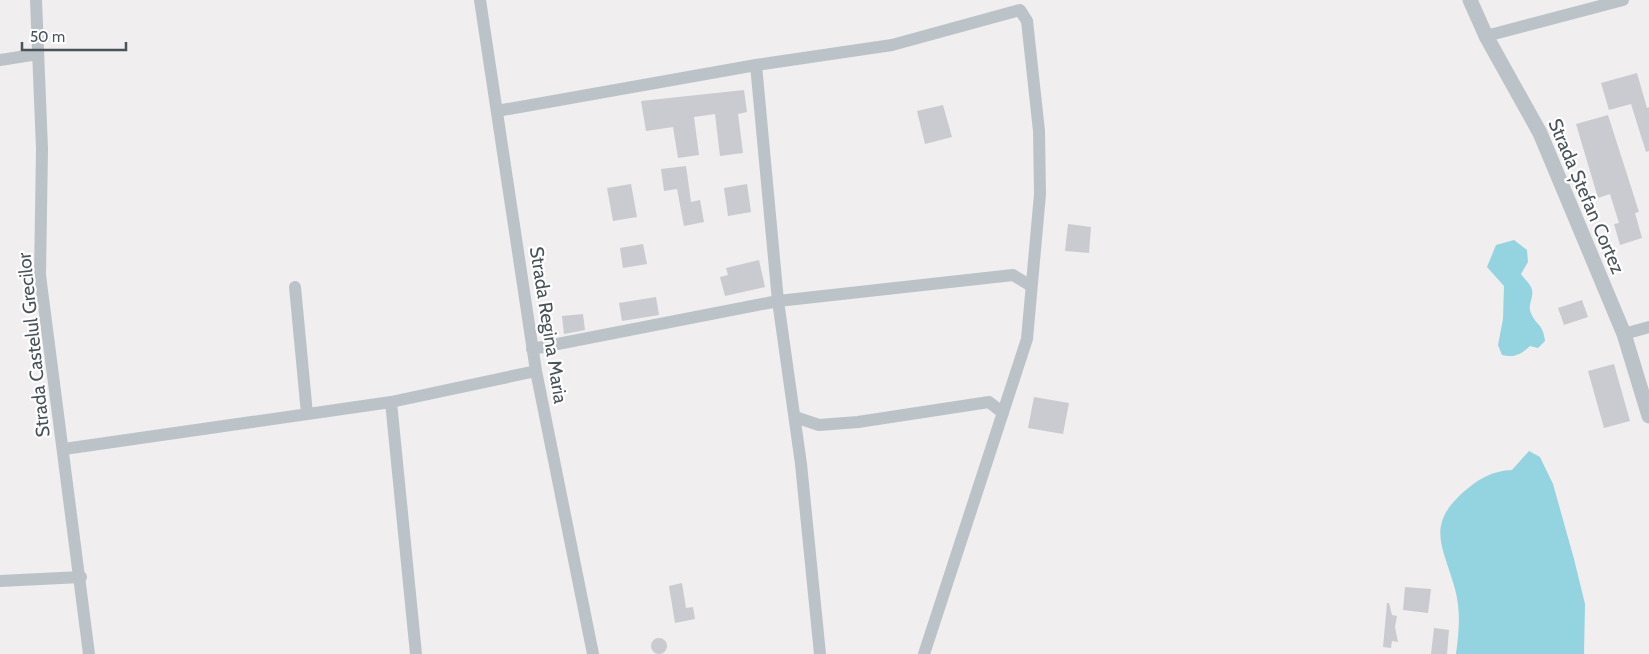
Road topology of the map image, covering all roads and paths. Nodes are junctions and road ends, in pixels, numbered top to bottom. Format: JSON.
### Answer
{"nodes":[{"id":1,"x":36,"y":0,"type":"edge"},
{"id":2,"x":480,"y":0,"type":"edge"},
{"id":3,"x":1470,"y":0,"type":"edge"},
{"id":4,"x":1623,"y":0,"type":"edge"},
{"id":5,"x":1486,"y":36,"type":"junction"},
{"id":6,"x":38,"y":54,"type":"junction"},
{"id":7,"x":0,"y":60,"type":"edge"},
{"id":8,"x":756,"y":66,"type":"junction"},
{"id":9,"x":497,"y":111,"type":"junction"},
{"id":10,"x":1031,"y":286,"type":"junction"},
{"id":11,"x":295,"y":287,"type":"dead end"},
{"id":12,"x":778,"y":301,"type":"junction"},
{"id":13,"x":1649,"y":327,"type":"edge"},
{"id":14,"x":1624,"y":334,"type":"junction"},
{"id":15,"x":532,"y":349,"type":"junction"},
{"id":16,"x":536,"y":371,"type":"junction"},
{"id":17,"x":391,"y":402,"type":"junction"},
{"id":18,"x":1003,"y":413,"type":"junction"},
{"id":19,"x":307,"y":414,"type":"junction"},
{"id":20,"x":1649,"y":416,"type":"edge"},
{"id":21,"x":795,"y":417,"type":"junction"},
{"id":22,"x":64,"y":449,"type":"junction"},
{"id":23,"x":81,"y":577,"type":"junction"},
{"id":24,"x":0,"y":581,"type":"edge"},
{"id":25,"x":89,"y":654,"type":"edge"},
{"id":26,"x":416,"y":654,"type":"edge"},
{"id":27,"x":593,"y":654,"type":"edge"},
{"id":28,"x":820,"y":654,"type":"edge"},
{"id":29,"x":924,"y":654,"type":"edge"}],
"edges":[{"from":1,"to":6,"type":"street","name":"Strada Castelul Grecilor"},
{"from":2,"to":9,"type":"street","name":"Strada Regina Maria"},
{"from":3,"to":5,"type":"street","name":"Strada Ștefan Cortez"},
{"from":4,"to":5,"type":"street"},
{"from":5,"to":14,"type":"street","name":"Strada Ștefan Cortez"},
{"from":6,"to":7,"type":"street"},
{"from":6,"to":22,"type":"street","name":"Strada Castelul Grecilor"},
{"from":8,"to":9,"type":"street"},
{"from":8,"to":10,"type":"street"},
{"from":8,"to":12,"type":"street"},
{"from":9,"to":15,"type":"street","name":"Strada Regina Maria"},
{"from":10,"to":12,"type":"street"},
{"from":10,"to":18,"type":"street"},
{"from":11,"to":19,"type":"street"},
{"from":12,"to":15,"type":"street"},
{"from":12,"to":21,"type":"street"},
{"from":13,"to":14,"type":"street"},
{"from":14,"to":20,"type":"street","name":"Strada Ștefan Cortez"},
{"from":15,"to":16,"type":"street","name":"Strada Regina Maria"},
{"from":16,"to":17,"type":"street"},
{"from":16,"to":27,"type":"street","name":"Strada Regina Maria"},
{"from":17,"to":19,"type":"street"},
{"from":17,"to":26,"type":"street"},
{"from":18,"to":21,"type":"street"},
{"from":18,"to":29,"type":"street"},
{"from":19,"to":22,"type":"street"},
{"from":21,"to":28,"type":"street"},
{"from":22,"to":23,"type":"street","name":"Strada Castelul Grecilor"},
{"from":23,"to":24,"type":"street"},
{"from":23,"to":25,"type":"street","name":"Strada Castelul Grecilor"}]}
